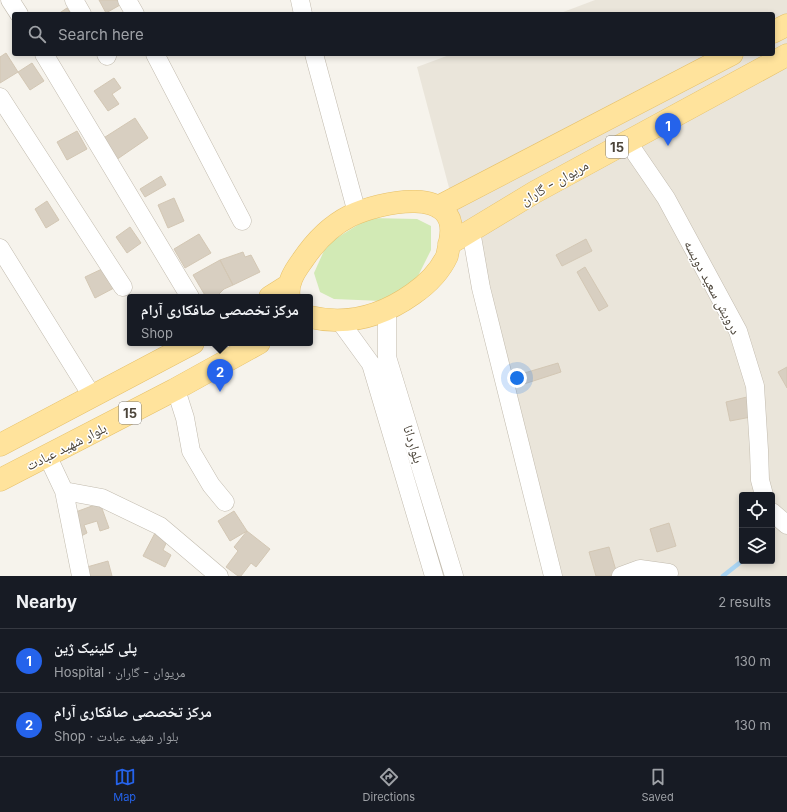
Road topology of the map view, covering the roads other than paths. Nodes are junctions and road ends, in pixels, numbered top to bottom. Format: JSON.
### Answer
{"nodes":[{"id":1,"x":10,"y":0,"type":"edge"},
{"id":2,"x":74,"y":0,"type":"edge"},
{"id":3,"x":127,"y":0,"type":"edge"},
{"id":4,"x":300,"y":0,"type":"edge"},
{"id":5,"x":18,"y":12,"type":"edge"},
{"id":6,"x":81,"y":12,"type":"edge"},
{"id":7,"x":134,"y":12,"type":"edge"},
{"id":8,"x":303,"y":12,"type":"edge"},
{"id":9,"x":787,"y":25,"type":"edge"},
{"id":10,"x":775,"y":31,"type":"edge"},
{"id":11,"x":787,"y":55,"type":"edge"},
{"id":12,"x":45,"y":56,"type":"edge"},
{"id":13,"x":156,"y":56,"type":"edge"},
{"id":14,"x":315,"y":56,"type":"edge"},
{"id":15,"x":728,"y":56,"type":"edge"},
{"id":16,"x":0,"y":97,"type":"edge"},
{"id":17,"x":627,"y":141,"type":"junction"},
{"id":18,"x":541,"y":153,"type":"junction"},
{"id":19,"x":560,"y":178,"type":"junction"},
{"id":20,"x":438,"y":207,"type":"junction"},
{"id":21,"x":357,"y":213,"type":"junction"},
{"id":22,"x":242,"y":221,"type":"dead end"},
{"id":23,"x":471,"y":231,"type":"junction"},
{"id":24,"x":449,"y":244,"type":"junction"},
{"id":25,"x":0,"y":248,"type":"edge"},
{"id":26,"x":123,"y":287,"type":"dead end"},
{"id":27,"x":289,"y":291,"type":"edge"},
{"id":28,"x":188,"y":294,"type":"edge"},
{"id":29,"x":387,"y":309,"type":"junction"},
{"id":30,"x":313,"y":318,"type":"edge"},
{"id":31,"x":339,"y":320,"type":"junction"},
{"id":32,"x":187,"y":346,"type":"edge"},
{"id":33,"x":247,"y":346,"type":"edge"},
{"id":34,"x":224,"y":352,"type":"edge"},
{"id":35,"x":174,"y":390,"type":"junction"},
{"id":36,"x":92,"y":396,"type":"junction"},
{"id":37,"x":0,"y":445,"type":"edge"},
{"id":38,"x":47,"y":456,"type":"junction"},
{"id":39,"x":0,"y":480,"type":"edge"},
{"id":40,"x":64,"y":491,"type":"junction"},
{"id":41,"x":763,"y":492,"type":"edge"},
{"id":42,"x":225,"y":502,"type":"dead end"},
{"id":43,"x":775,"y":515,"type":"edge"},
{"id":44,"x":787,"y":525,"type":"edge"},
{"id":45,"x":669,"y":573,"type":"dead end"},
{"id":46,"x":82,"y":576,"type":"edge"},
{"id":47,"x":219,"y":576,"type":"edge"},
{"id":48,"x":434,"y":576,"type":"edge"},
{"id":49,"x":454,"y":576,"type":"edge"},
{"id":50,"x":553,"y":576,"type":"edge"},
{"id":51,"x":621,"y":576,"type":"edge"}],
"edges":[{"from":1,"to":5,"type":"street"},
{"from":2,"to":6,"type":"street"},
{"from":3,"to":7,"type":"street"},
{"from":4,"to":8,"type":"street"},
{"from":9,"to":10,"type":"main road"},
{"from":11,"to":17,"type":"main road","name":"مریوان - گاران","number":"15"},
{"from":12,"to":28,"type":"street"},
{"from":13,"to":22,"type":"street"},
{"from":14,"to":21,"type":"street"},
{"from":15,"to":18,"type":"main road","number":"15"},
{"from":16,"to":26,"type":"street"},
{"from":17,"to":19,"type":"main road","name":"مریوان - گاران","number":"15"},
{"from":17,"to":41,"type":"street","name":"درویش سعید دویسه"},
{"from":18,"to":19,"type":"main road"},
{"from":18,"to":20,"type":"main road","number":"15"},
{"from":19,"to":23,"type":"main road","name":"مریوان - گاران","number":"15"},
{"from":20,"to":21,"type":"main road"},
{"from":20,"to":24,"type":"main road"},
{"from":21,"to":27,"type":"main road"},
{"from":23,"to":24,"type":"main road","name":"مریوان - گاران","number":"15"},
{"from":23,"to":50,"type":"street"},
{"from":24,"to":29,"type":"main road"},
{"from":25,"to":36,"type":"street"},
{"from":29,"to":31,"type":"main road"},
{"from":29,"to":49,"type":"street","name":"بلواردانا"},
{"from":30,"to":31,"type":"main road"},
{"from":31,"to":48,"type":"street","name":"بلواردانا"},
{"from":32,"to":36,"type":"main road","number":"15"},
{"from":33,"to":34,"type":"main road","name":"بلوار شهید عبادت","number":"15"},
{"from":34,"to":35,"type":"main road","name":"بلوار شهید عبادت","number":"15"},
{"from":35,"to":38,"type":"main road","name":"بلوار شهید عبادت","number":"15"},
{"from":35,"to":42,"type":"street"},
{"from":36,"to":37,"type":"main road","number":"15"},
{"from":38,"to":39,"type":"main road","name":"بلوار شهید عبادت","number":"15"},
{"from":38,"to":40,"type":"street"},
{"from":40,"to":46,"type":"street"},
{"from":40,"to":47,"type":"street"},
{"from":43,"to":44,"type":"street"},
{"from":45,"to":51,"type":"street"}]}
